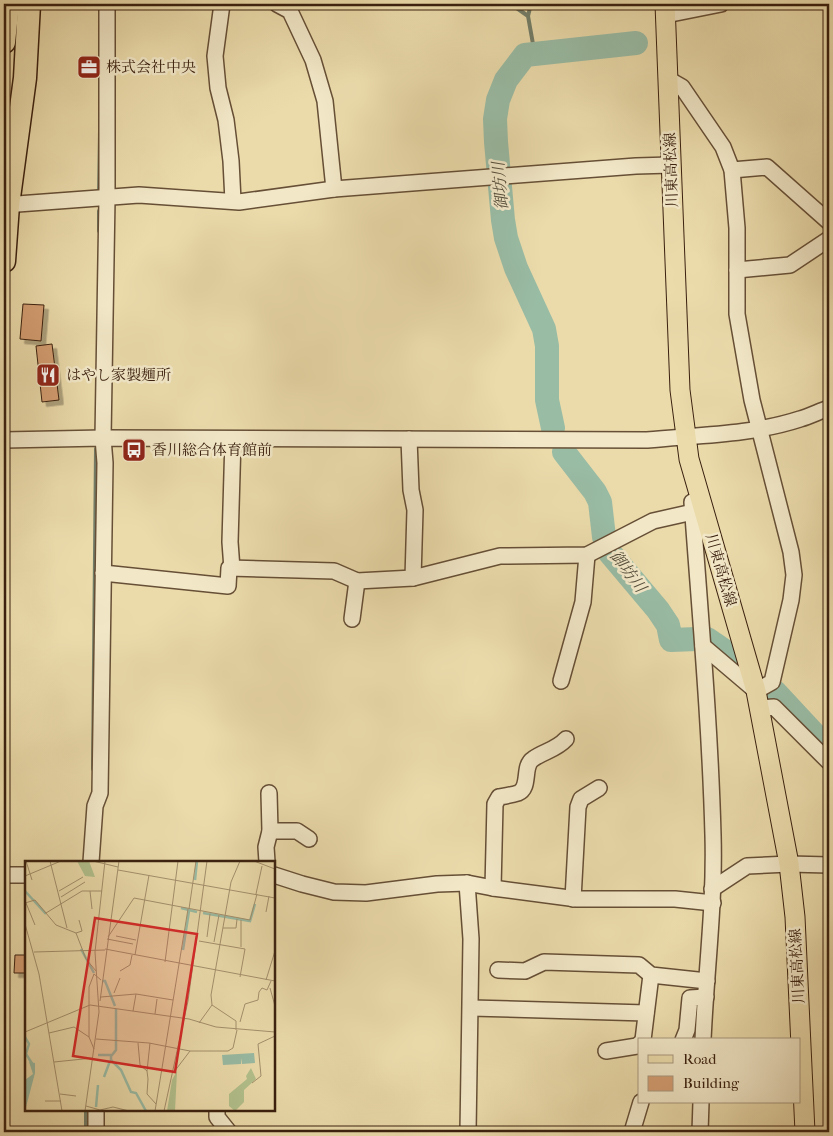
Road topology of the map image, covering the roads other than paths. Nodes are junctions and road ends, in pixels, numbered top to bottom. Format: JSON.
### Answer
{"nodes":[{"id":1,"x":8,"y":4,"type":"edge"},
{"id":2,"x":30,"y":4,"type":"edge"},
{"id":3,"x":107,"y":4,"type":"edge"},
{"id":4,"x":222,"y":4,"type":"edge"},
{"id":5,"x":277,"y":4,"type":"edge"},
{"id":6,"x":720,"y":4,"type":"edge"},
{"id":7,"x":4,"y":9,"type":"edge"},
{"id":8,"x":665,"y":10,"type":"edge"},
{"id":9,"x":4,"y":42,"type":"edge"},
{"id":10,"x":668,"y":79,"type":"junction"},
{"id":11,"x":671,"y":165,"type":"junction"},
{"id":12,"x":732,"y":170,"type":"junction"},
{"id":13,"x":334,"y":189,"type":"junction"},
{"id":14,"x":107,"y":198,"type":"junction"},
{"id":15,"x":233,"y":201,"type":"junction"},
{"id":16,"x":6,"y":205,"type":"edge"},
{"id":17,"x":829,"y":222,"type":"edge"},
{"id":18,"x":829,"y":239,"type":"edge"},
{"id":19,"x":4,"y":261,"type":"edge"},
{"id":20,"x":737,"y":270,"type":"junction"},
{"id":21,"x":829,"y":408,"type":"edge"},
{"id":22,"x":761,"y":429,"type":"junction"},
{"id":23,"x":686,"y":436,"type":"junction"},
{"id":24,"x":103,"y":438,"type":"junction"},
{"id":25,"x":233,"y":439,"type":"junction"},
{"id":26,"x":409,"y":439,"type":"junction"},
{"id":27,"x":4,"y":440,"type":"edge"},
{"id":28,"x":689,"y":459,"type":"junction"},
{"id":29,"x":693,"y":512,"type":"junction"},
{"id":30,"x":586,"y":555,"type":"junction"},
{"id":31,"x":232,"y":569,"type":"junction"},
{"id":32,"x":103,"y":574,"type":"junction"},
{"id":33,"x":413,"y":578,"type":"junction"},
{"id":34,"x":357,"y":581,"type":"junction"},
{"id":35,"x":352,"y":619,"type":"dead end"},
{"id":36,"x":703,"y":646,"type":"junction"},
{"id":37,"x":561,"y":682,"type":"dead end"},
{"id":38,"x":758,"y":699,"type":"junction"},
{"id":39,"x":566,"y":739,"type":"dead end"},
{"id":40,"x":829,"y":762,"type":"edge"},
{"id":41,"x":599,"y":788,"type":"dead end"},
{"id":42,"x":270,"y":793,"type":"dead end"},
{"id":43,"x":270,"y":831,"type":"junction"},
{"id":44,"x":309,"y":839,"type":"dead end"},
{"id":45,"x":91,"y":861,"type":"edge"},
{"id":46,"x":267,"y":861,"type":"edge"},
{"id":47,"x":789,"y":864,"type":"junction"},
{"id":48,"x":829,"y":865,"type":"edge"},
{"id":49,"x":4,"y":874,"type":"edge"},
{"id":50,"x":25,"y":875,"type":"edge"},
{"id":51,"x":275,"y":875,"type":"edge"},
{"id":52,"x":467,"y":883,"type":"junction"},
{"id":53,"x":493,"y":888,"type":"junction"},
{"id":54,"x":713,"y":896,"type":"junction"},
{"id":55,"x":573,"y":899,"type":"junction"},
{"id":56,"x":498,"y":970,"type":"dead end"},
{"id":57,"x":651,"y":975,"type":"junction"},
{"id":58,"x":707,"y":981,"type":"junction"},
{"id":59,"x":706,"y":997,"type":"junction"},
{"id":60,"x":471,"y":1008,"type":"junction"},
{"id":61,"x":646,"y":1013,"type":"junction"},
{"id":62,"x":643,"y":1038,"type":"edge"},
{"id":63,"x":684,"y":1038,"type":"edge"},
{"id":64,"x":703,"y":1038,"type":"edge"},
{"id":65,"x":638,"y":1045,"type":"edge"},
{"id":66,"x":606,"y":1051,"type":"dead end"},
{"id":67,"x":640,"y":1104,"type":"edge"},
{"id":68,"x":701,"y":1104,"type":"edge"},
{"id":69,"x":96,"y":1111,"type":"edge"},
{"id":70,"x":217,"y":1111,"type":"edge"},
{"id":71,"x":96,"y":1132,"type":"edge"},
{"id":72,"x":229,"y":1132,"type":"edge"},
{"id":73,"x":468,"y":1132,"type":"edge"},
{"id":74,"x":632,"y":1132,"type":"edge"},
{"id":75,"x":700,"y":1132,"type":"edge"},
{"id":76,"x":805,"y":1132,"type":"edge"}],
"edges":[{"from":1,"to":7,"type":"street"},
{"from":1,"to":9,"type":"highway"},
{"from":2,"to":16,"type":"highway"},
{"from":3,"to":14,"type":"street"},
{"from":4,"to":15,"type":"street"},
{"from":5,"to":13,"type":"street"},
{"from":6,"to":8,"type":"street"},
{"from":8,"to":10,"type":"main road","name":"川東高松線"},
{"from":10,"to":11,"type":"main road","name":"川東高松線"},
{"from":10,"to":12,"type":"street"},
{"from":11,"to":13,"type":"street"},
{"from":11,"to":23,"type":"main road","name":"川東高松線"},
{"from":12,"to":17,"type":"street"},
{"from":12,"to":20,"type":"street"},
{"from":13,"to":15,"type":"street"},
{"from":14,"to":15,"type":"street"},
{"from":14,"to":16,"type":"street"},
{"from":14,"to":24,"type":"street"},
{"from":16,"to":19,"type":"highway"},
{"from":18,"to":20,"type":"street"},
{"from":20,"to":22,"type":"street"},
{"from":21,"to":22,"type":"street"},
{"from":22,"to":23,"type":"street"},
{"from":22,"to":38,"type":"street"},
{"from":23,"to":26,"type":"street"},
{"from":23,"to":28,"type":"main road","name":"川東高松線"},
{"from":24,"to":25,"type":"street"},
{"from":24,"to":27,"type":"street"},
{"from":24,"to":32,"type":"street"},
{"from":25,"to":26,"type":"street"},
{"from":25,"to":31,"type":"street"},
{"from":26,"to":33,"type":"street"},
{"from":28,"to":29,"type":"street"},
{"from":28,"to":38,"type":"main road","name":"川東高松線"},
{"from":29,"to":30,"type":"street"},
{"from":29,"to":36,"type":"street"},
{"from":30,"to":33,"type":"street"},
{"from":30,"to":37,"type":"street"},
{"from":31,"to":32,"type":"street"},
{"from":31,"to":34,"type":"street"},
{"from":32,"to":45,"type":"street"},
{"from":33,"to":34,"type":"street"},
{"from":34,"to":35,"type":"street"},
{"from":36,"to":38,"type":"street"},
{"from":36,"to":54,"type":"street"},
{"from":38,"to":40,"type":"street"},
{"from":38,"to":47,"type":"main road","name":"川東高松線"},
{"from":39,"to":53,"type":"street"},
{"from":41,"to":55,"type":"street"},
{"from":42,"to":43,"type":"street"},
{"from":43,"to":44,"type":"street"},
{"from":43,"to":46,"type":"street"},
{"from":47,"to":48,"type":"street"},
{"from":47,"to":54,"type":"street"},
{"from":47,"to":76,"type":"main road","name":"川東高松線"},
{"from":49,"to":50,"type":"street"},
{"from":51,"to":52,"type":"street"},
{"from":52,"to":53,"type":"street"},
{"from":52,"to":60,"type":"street"},
{"from":53,"to":55,"type":"street"},
{"from":54,"to":55,"type":"street"},
{"from":54,"to":58,"type":"street"},
{"from":56,"to":57,"type":"street"},
{"from":57,"to":58,"type":"street"},
{"from":57,"to":61,"type":"street"},
{"from":58,"to":59,"type":"street"},
{"from":59,"to":63,"type":"street"},
{"from":59,"to":64,"type":"street"},
{"from":60,"to":61,"type":"street"},
{"from":60,"to":73,"type":"street"},
{"from":61,"to":62,"type":"street"},
{"from":65,"to":66,"type":"street"},
{"from":67,"to":74,"type":"street"},
{"from":68,"to":75,"type":"street"},
{"from":69,"to":71,"type":"street"},
{"from":70,"to":72,"type":"street"}]}
